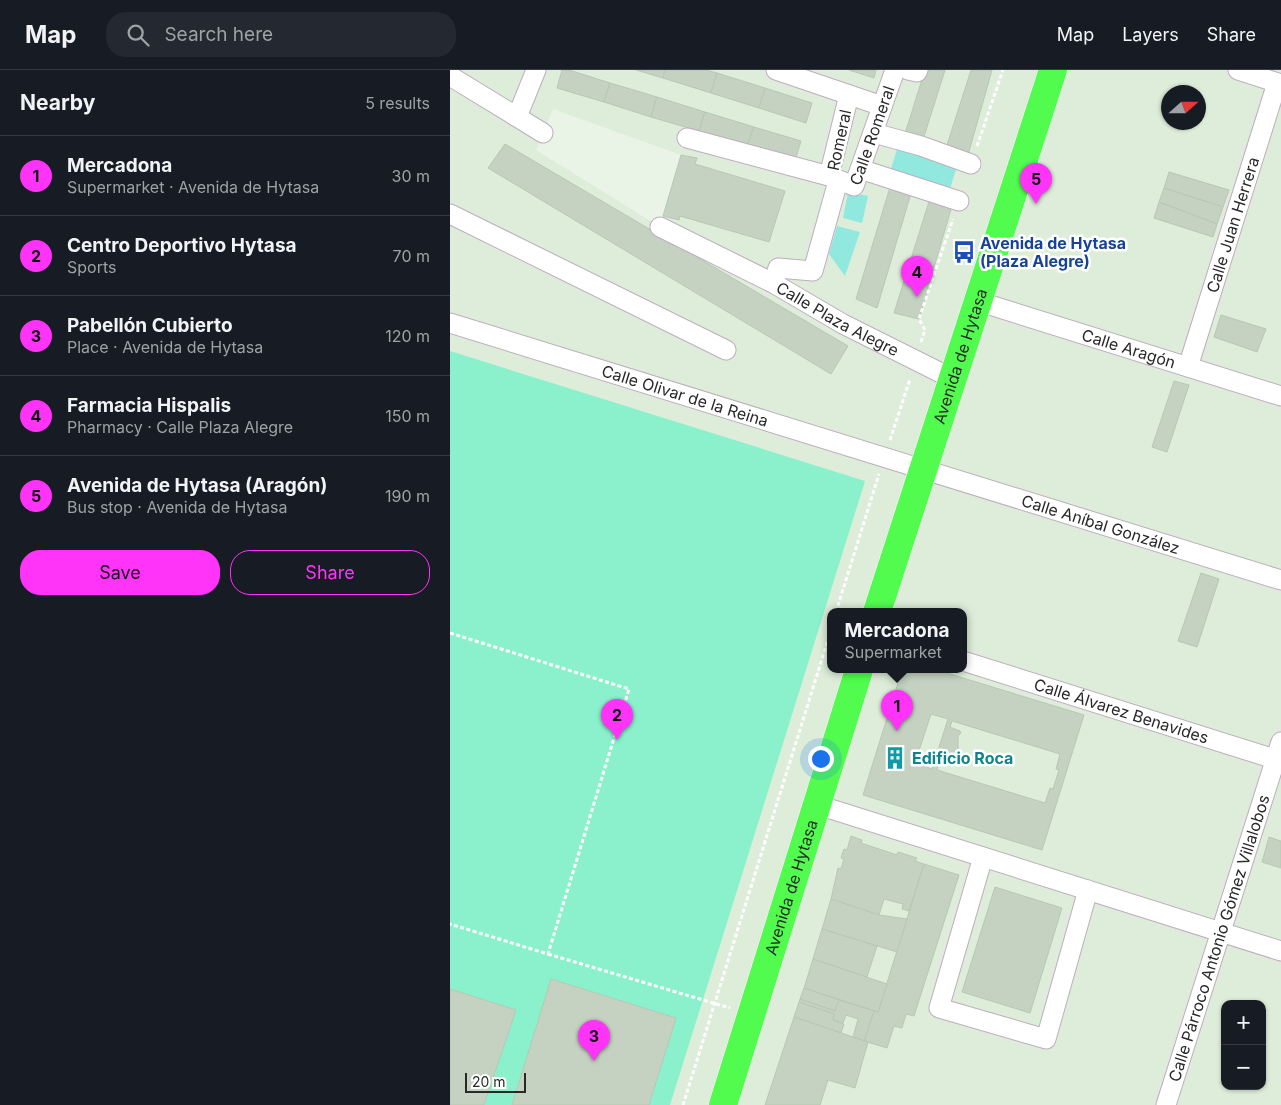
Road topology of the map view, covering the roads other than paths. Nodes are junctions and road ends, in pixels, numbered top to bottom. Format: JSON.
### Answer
{"nodes":[{"id":1,"x":536,"y":70,"type":"edge"},
{"id":2,"x":776,"y":70,"type":"edge"},
{"id":3,"x":895,"y":70,"type":"edge"},
{"id":4,"x":908,"y":70,"type":"edge"},
{"id":5,"x":918,"y":70,"type":"edge"},
{"id":6,"x":1238,"y":70,"type":"edge"},
{"id":7,"x":1053,"y":71,"type":"edge"},
{"id":8,"x":450,"y":76,"type":"edge"},
{"id":9,"x":1279,"y":83,"type":"edge"},
{"id":10,"x":849,"y":95,"type":"junction"},
{"id":11,"x":882,"y":106,"type":"junction"},
{"id":12,"x":517,"y":117,"type":"junction"},
{"id":13,"x":874,"y":132,"type":"junction"},
{"id":14,"x":543,"y":133,"type":"dead end"},
{"id":15,"x":687,"y":138,"type":"dead end"},
{"id":16,"x":971,"y":164,"type":"road end"},
{"id":17,"x":860,"y":169,"type":"junction"},
{"id":18,"x":834,"y":178,"type":"junction"},
{"id":19,"x":959,"y":201,"type":"road end"},
{"id":20,"x":450,"y":214,"type":"edge"},
{"id":21,"x":660,"y":227,"type":"dead end"},
{"id":22,"x":813,"y":271,"type":"junction"},
{"id":23,"x":773,"y":283,"type":"junction"},
{"id":24,"x":977,"y":301,"type":"junction"},
{"id":25,"x":807,"y":302,"type":"junction"},
{"id":26,"x":450,"y":322,"type":"edge"},
{"id":27,"x":726,"y":350,"type":"dead end"},
{"id":28,"x":1188,"y":367,"type":"junction"},
{"id":29,"x":952,"y":378,"type":"junction"},
{"id":30,"x":1281,"y":396,"type":"edge"},
{"id":31,"x":922,"y":468,"type":"junction"},
{"id":32,"x":1281,"y":580,"type":"edge"},
{"id":33,"x":878,"y":608,"type":"edge"},
{"id":34,"x":967,"y":662,"type":"edge"},
{"id":35,"x":858,"y":673,"type":"edge"},
{"id":36,"x":1279,"y":754,"type":"edge"},
{"id":37,"x":818,"y":804,"type":"junction"},
{"id":38,"x":983,"y":857,"type":"junction"},
{"id":39,"x":1088,"y":890,"type":"junction"},
{"id":40,"x":1221,"y":932,"type":"junction"},
{"id":41,"x":1281,"y":951,"type":"edge"},
{"id":42,"x":1169,"y":1104,"type":"edge"},
{"id":43,"x":723,"y":1105,"type":"edge"}],
"edges":[{"from":1,"to":12,"type":"street"},
{"from":2,"to":10,"type":"street"},
{"from":3,"to":11,"type":"street","name":"Calle Romeral"},
{"from":4,"to":5,"type":"street","name":"Calle Romeral"},
{"from":6,"to":9,"type":"street"},
{"from":7,"to":24,"type":"main road","name":"Avenida de Hytasa"},
{"from":8,"to":12,"type":"street"},
{"from":9,"to":28,"type":"street","name":"Calle Juan Herrera"},
{"from":10,"to":11,"type":"street"},
{"from":10,"to":18,"type":"street","name":"Romeral"},
{"from":11,"to":13,"type":"street","name":"Calle Romeral"},
{"from":12,"to":14,"type":"street"},
{"from":13,"to":16,"type":"street"},
{"from":13,"to":17,"type":"street","name":"Calle Romeral"},
{"from":15,"to":18,"type":"street"},
{"from":17,"to":18,"type":"street","name":"Calle Romeral"},
{"from":17,"to":19,"type":"street"},
{"from":18,"to":22,"type":"street","name":"Calle Plaza Alegre"},
{"from":20,"to":27,"type":"street"},
{"from":21,"to":23,"type":"street"},
{"from":22,"to":23,"type":"street","name":"Calle Plaza Alegre"},
{"from":22,"to":25,"type":"street"},
{"from":23,"to":25,"type":"street","name":"Calle Plaza Alegre"},
{"from":24,"to":28,"type":"street","name":"Calle Aragón"},
{"from":24,"to":29,"type":"main road","name":"Avenida de Hytasa"},
{"from":25,"to":29,"type":"street","name":"Calle Plaza Alegre"},
{"from":26,"to":31,"type":"street","name":"Calle Olivar de la Reina"},
{"from":28,"to":30,"type":"street","name":"Calle Aragón"},
{"from":29,"to":31,"type":"main road","name":"Avenida de Hytasa"},
{"from":31,"to":32,"type":"street","name":"Calle Aníbal González"},
{"from":31,"to":33,"type":"main road","name":"Avenida de Hytasa"},
{"from":34,"to":36,"type":"street","name":"Calle Álvarez Benavides"},
{"from":35,"to":37,"type":"main road","name":"Avenida de Hytasa"},
{"from":36,"to":40,"type":"street","name":"Calle Párroco Antonio Gómez Villalobos"},
{"from":37,"to":38,"type":"street"},
{"from":37,"to":43,"type":"main road","name":"Avenida de Hytasa"},
{"from":38,"to":39,"type":"street"},
{"from":38,"to":39,"type":"street"},
{"from":39,"to":40,"type":"street"},
{"from":40,"to":41,"type":"street"},
{"from":40,"to":42,"type":"street","name":"Calle Párroco Antonio Gómez Villalobos"}]}
